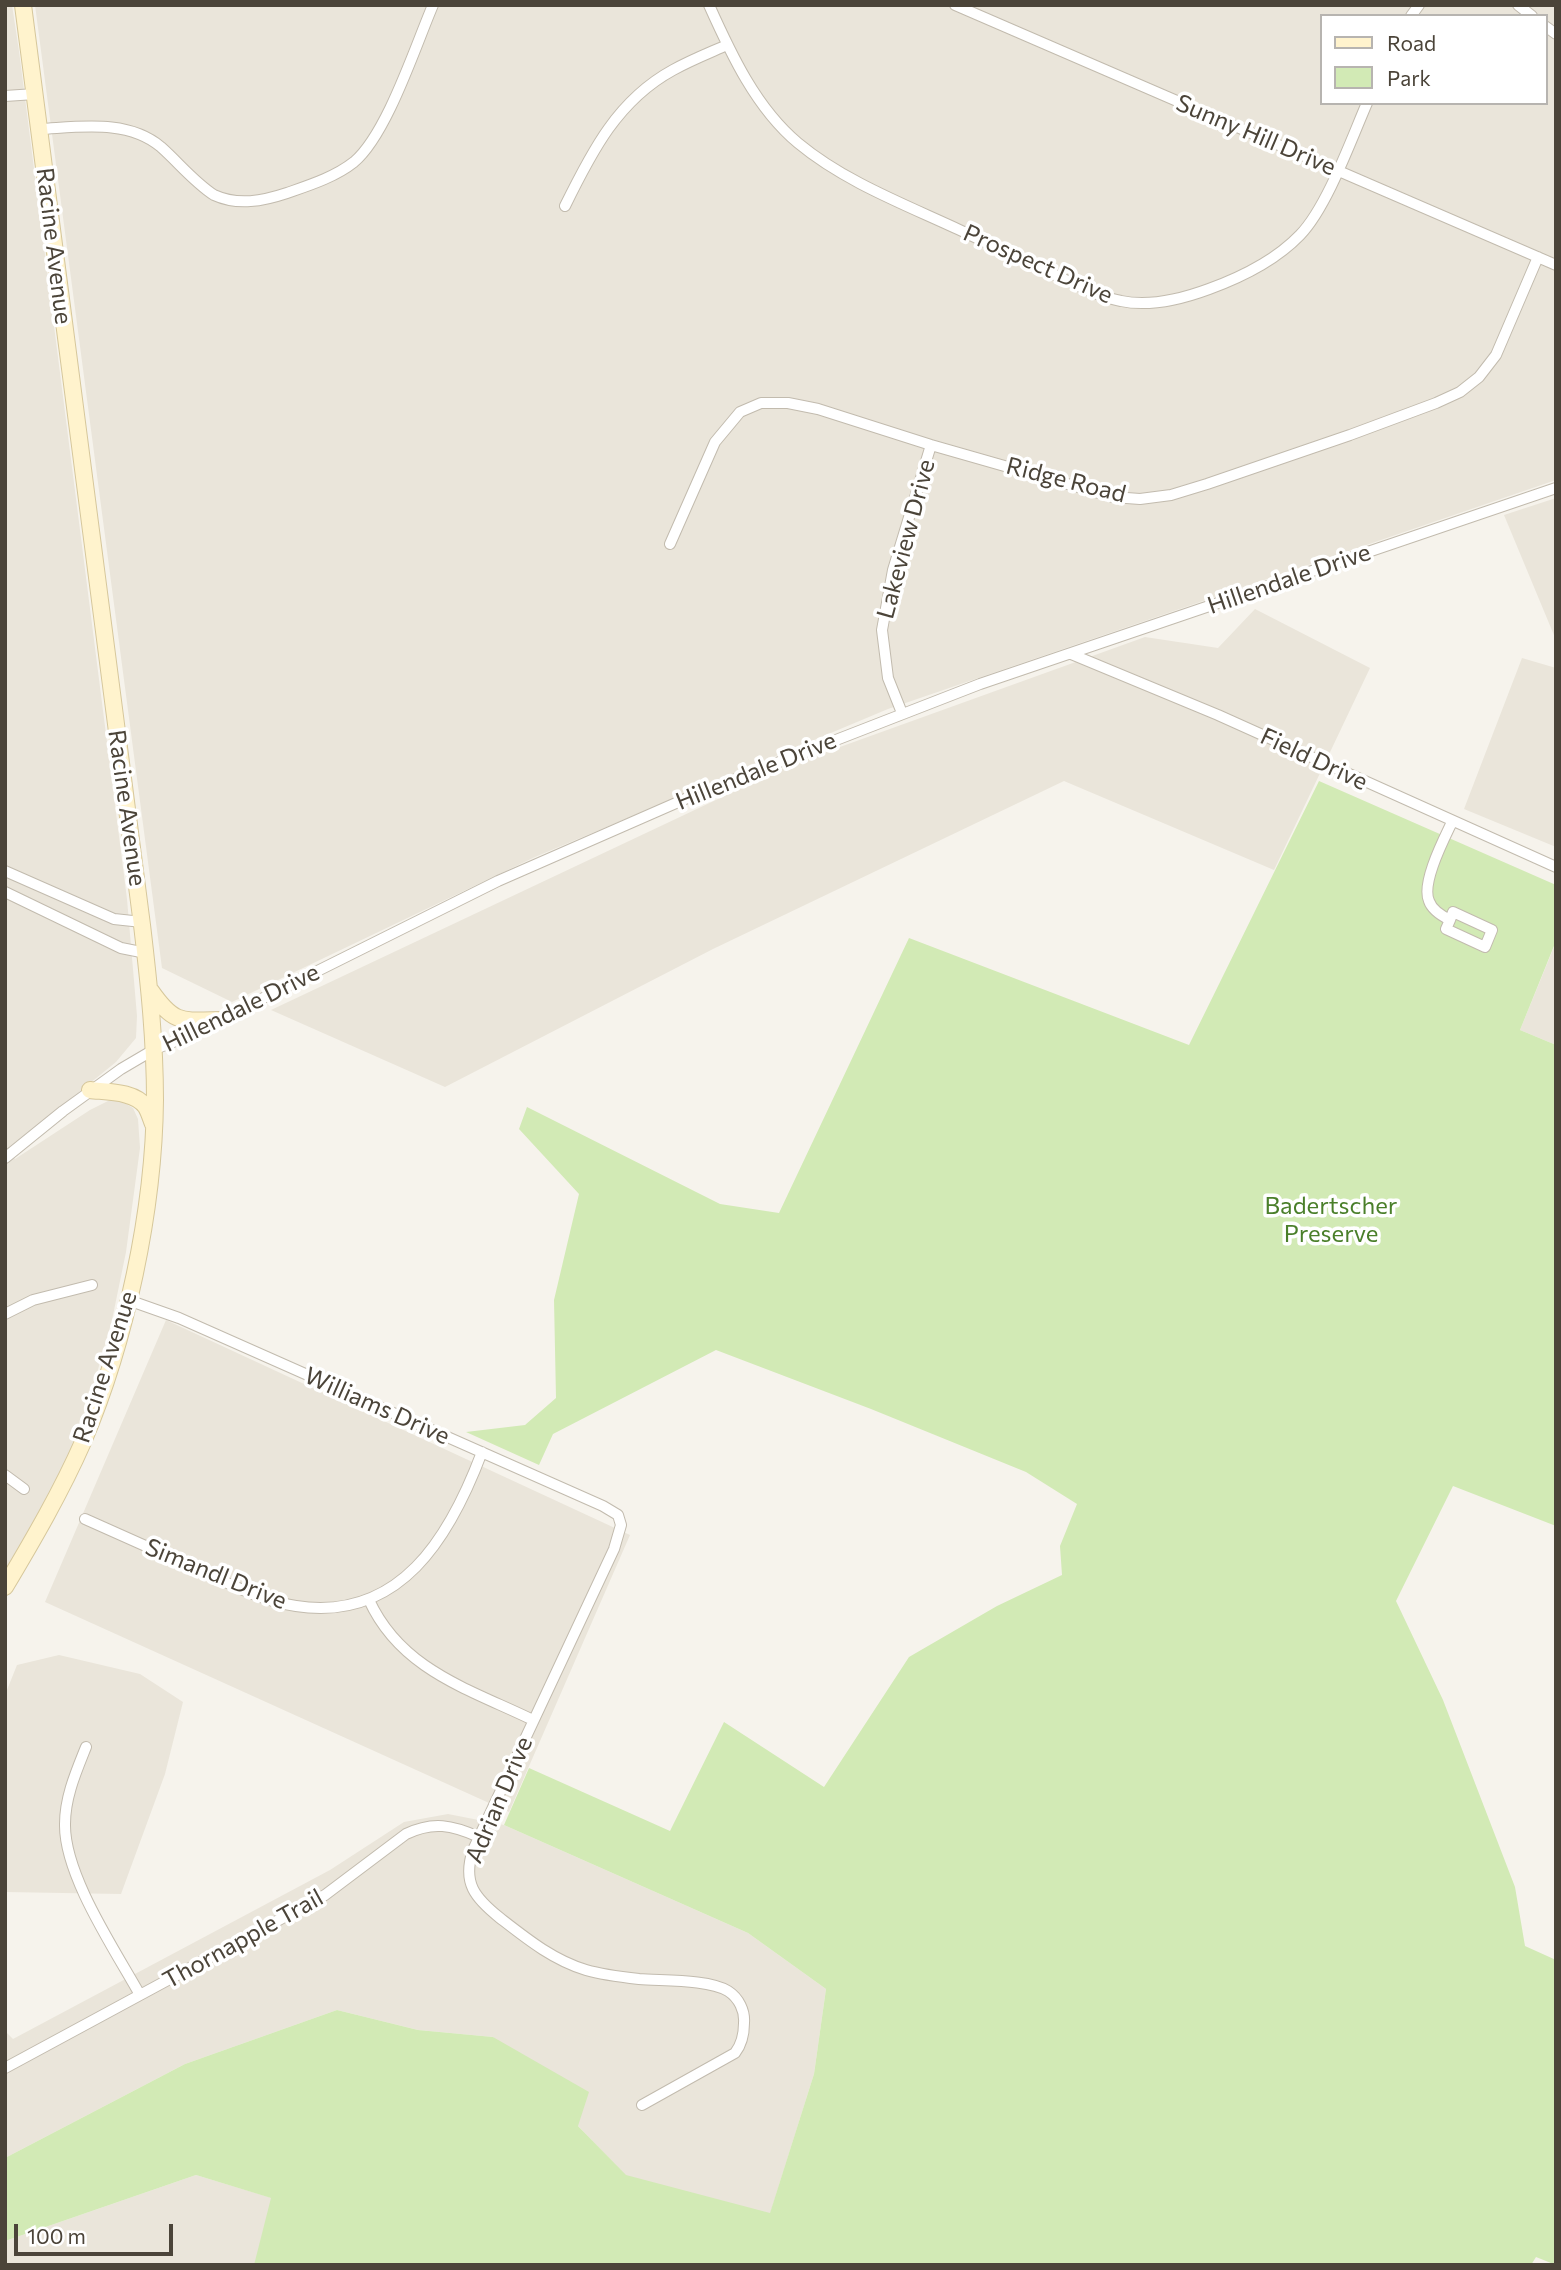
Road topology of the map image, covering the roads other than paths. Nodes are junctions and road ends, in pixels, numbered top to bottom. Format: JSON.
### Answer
{"nodes":[{"id":1,"x":23,"y":5,"type":"edge"},
{"id":2,"x":432,"y":5,"type":"edge"},
{"id":3,"x":709,"y":5,"type":"edge"},
{"id":4,"x":955,"y":5,"type":"edge"},
{"id":5,"x":727,"y":45,"type":"junction"},
{"id":6,"x":36,"y":94,"type":"junction"},
{"id":7,"x":5,"y":96,"type":"edge"},
{"id":8,"x":1366,"y":105,"type":"edge"},
{"id":9,"x":40,"y":130,"type":"junction"},
{"id":10,"x":1337,"y":169,"type":"junction"},
{"id":11,"x":565,"y":206,"type":"dead end"},
{"id":12,"x":1538,"y":257,"type":"junction"},
{"id":13,"x":1556,"y":265,"type":"edge"},
{"id":14,"x":931,"y":445,"type":"junction"},
{"id":15,"x":1556,"y":488,"type":"edge"},
{"id":16,"x":670,"y":544,"type":"dead end"},
{"id":17,"x":1071,"y":654,"type":"junction"},
{"id":18,"x":902,"y":713,"type":"junction"},
{"id":19,"x":1452,"y":822,"type":"junction"},
{"id":20,"x":1556,"y":867,"type":"edge"},
{"id":21,"x":5,"y":871,"type":"edge"},
{"id":22,"x":5,"y":892,"type":"edge"},
{"id":23,"x":1450,"y":920,"type":"dead end"},
{"id":24,"x":142,"y":922,"type":"junction"},
{"id":25,"x":146,"y":953,"type":"junction"},
{"id":26,"x":150,"y":991,"type":"junction"},
{"id":27,"x":220,"y":1020,"type":"junction"},
{"id":28,"x":155,"y":1049,"type":"junction"},
{"id":29,"x":90,"y":1090,"type":"junction"},
{"id":30,"x":153,"y":1126,"type":"junction"},
{"id":31,"x":5,"y":1158,"type":"edge"},
{"id":32,"x":92,"y":1285,"type":"dead end"},
{"id":33,"x":128,"y":1300,"type":"junction"},
{"id":34,"x":5,"y":1314,"type":"edge"},
{"id":35,"x":482,"y":1452,"type":"junction"},
{"id":36,"x":5,"y":1475,"type":"edge"},
{"id":37,"x":24,"y":1489,"type":"dead end"},
{"id":38,"x":85,"y":1519,"type":"dead end"},
{"id":39,"x":621,"y":1520,"type":"joint"},
{"id":40,"x":5,"y":1587,"type":"edge"},
{"id":41,"x":369,"y":1600,"type":"junction"},
{"id":42,"x":533,"y":1720,"type":"junction"},
{"id":43,"x":86,"y":1747,"type":"dead end"},
{"id":44,"x":479,"y":1836,"type":"junction"},
{"id":45,"x":140,"y":1995,"type":"junction"},
{"id":46,"x":5,"y":2068,"type":"edge"},
{"id":47,"x":642,"y":2105,"type":"dead end"}],
"edges":[{"from":1,"to":6,"type":"main road","name":"Racine Avenue"},
{"from":2,"to":9,"type":"street"},
{"from":3,"to":5,"type":"street","name":"Prospect Drive"},
{"from":4,"to":10,"type":"street","name":"Sunny Hill Drive"},
{"from":5,"to":10,"type":"street","name":"Prospect Drive"},
{"from":5,"to":11,"type":"street"},
{"from":6,"to":7,"type":"street"},
{"from":6,"to":9,"type":"main road","name":"Racine Avenue"},
{"from":8,"to":10,"type":"street","name":"Prospect Drive"},
{"from":9,"to":24,"type":"main road","name":"Racine Avenue"},
{"from":10,"to":12,"type":"street","name":"Sunny Hill Drive"},
{"from":12,"to":13,"type":"street","name":"Sunny Hill Drive"},
{"from":12,"to":14,"type":"street","name":"Ridge Road"},
{"from":14,"to":16,"type":"street","name":"Ridge Road"},
{"from":14,"to":18,"type":"street","name":"Lakeview Drive"},
{"from":15,"to":17,"type":"street","name":"Hillendale Drive"},
{"from":17,"to":18,"type":"street","name":"Hillendale Drive"},
{"from":17,"to":19,"type":"street","name":"Field Drive"},
{"from":18,"to":27,"type":"street","name":"Hillendale Drive"},
{"from":19,"to":20,"type":"street","name":"Field Drive"},
{"from":19,"to":23,"type":"street"},
{"from":21,"to":24,"type":"street"},
{"from":22,"to":25,"type":"street"},
{"from":24,"to":25,"type":"main road","name":"Racine Avenue"},
{"from":25,"to":26,"type":"main road","name":"Racine Avenue"},
{"from":26,"to":27,"type":"main road"},
{"from":26,"to":28,"type":"main road","name":"Racine Avenue"},
{"from":27,"to":28,"type":"street","name":"Hillendale Drive"},
{"from":28,"to":29,"type":"street","name":"Hillendale Drive"},
{"from":28,"to":30,"type":"main road","name":"Racine Avenue"},
{"from":29,"to":30,"type":"main road"},
{"from":29,"to":31,"type":"street","name":"Hillendale Drive"},
{"from":30,"to":33,"type":"main road","name":"Racine Avenue"},
{"from":32,"to":34,"type":"street"},
{"from":33,"to":35,"type":"street","name":"Williams Drive"},
{"from":33,"to":40,"type":"main road","name":"Racine Avenue"},
{"from":35,"to":39,"type":"street","name":"Williams Drive"},
{"from":35,"to":41,"type":"street","name":"Simandl Drive"},
{"from":36,"to":37,"type":"street"},
{"from":38,"to":41,"type":"street","name":"Simandl Drive"},
{"from":39,"to":42,"type":"street","name":"Adrian Drive"},
{"from":41,"to":42,"type":"street"},
{"from":42,"to":44,"type":"street","name":"Adrian Drive"},
{"from":43,"to":45,"type":"street"},
{"from":44,"to":45,"type":"street","name":"Thornapple Trail"},
{"from":44,"to":47,"type":"street","name":"Adrian Drive"},
{"from":45,"to":46,"type":"street","name":"Thornapple Trail"}]}
